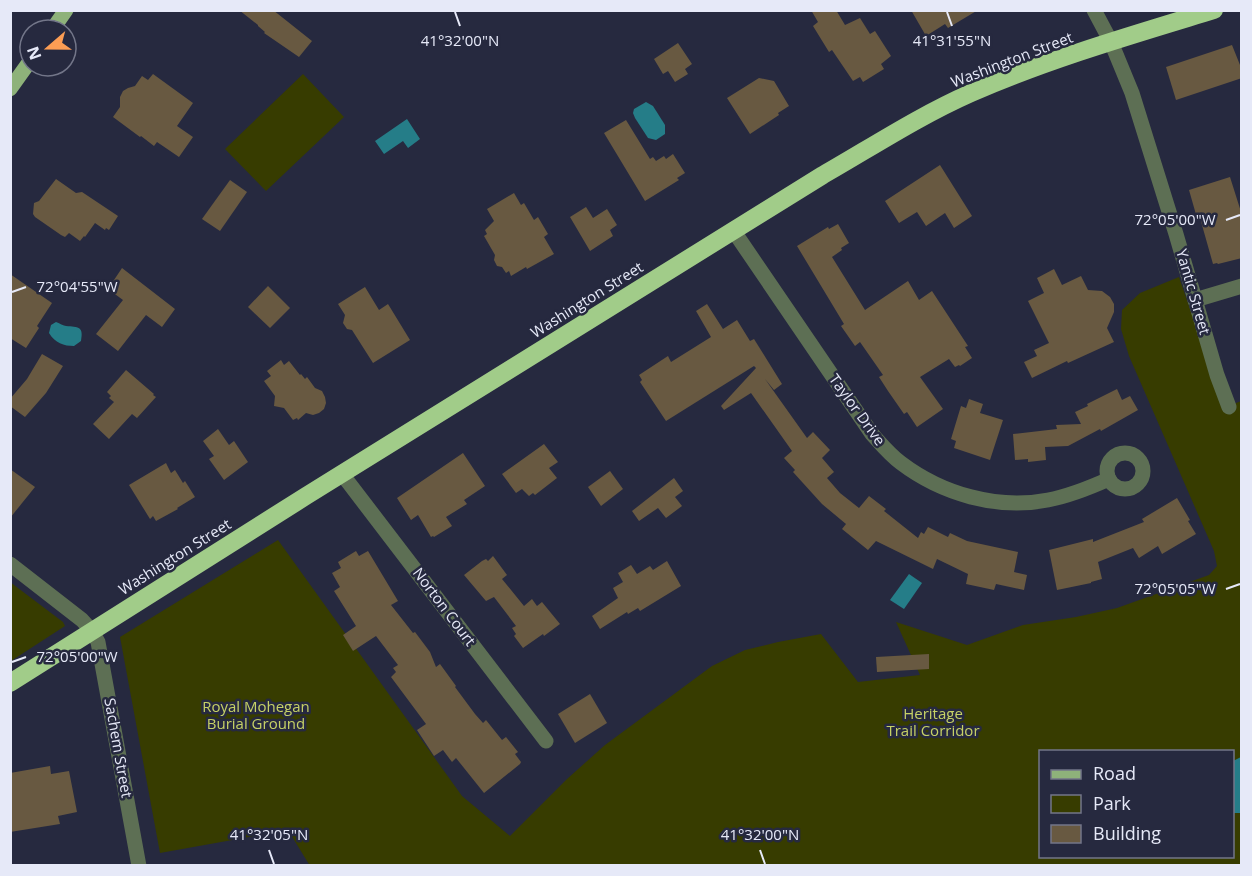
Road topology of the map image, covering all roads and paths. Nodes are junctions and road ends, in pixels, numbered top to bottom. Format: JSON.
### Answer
{"nodes":[{"id":1,"x":1094,"y":10,"type":"edge"},
{"id":2,"x":1214,"y":10,"type":"edge"},
{"id":3,"x":1111,"y":42,"type":"junction"},
{"id":4,"x":733,"y":230,"type":"junction"},
{"id":5,"x":1242,"y":286,"type":"edge"},
{"id":6,"x":1196,"y":300,"type":"junction"},
{"id":7,"x":1228,"y":407,"type":"dead end"},
{"id":8,"x":342,"y":474,"type":"junction"},
{"id":9,"x":1109,"y":479,"type":"dead end"},
{"id":10,"x":10,"y":564,"type":"edge"},
{"id":11,"x":92,"y":631,"type":"junction"},
{"id":12,"x":10,"y":683,"type":"edge"},
{"id":13,"x":546,"y":741,"type":"dead end"},
{"id":14,"x":138,"y":866,"type":"edge"}],
"edges":[{"from":1,"to":3,"type":"street","name":"Yantic Street"},
{"from":2,"to":3,"type":"highway","name":"Washington Street"},
{"from":3,"to":4,"type":"highway","name":"Washington Street"},
{"from":3,"to":6,"type":"street","name":"Yantic Street"},
{"from":4,"to":8,"type":"highway","name":"Washington Street"},
{"from":4,"to":9,"type":"street","name":"Taylor Drive"},
{"from":5,"to":6,"type":"street"},
{"from":6,"to":7,"type":"street","name":"Yantic Street"},
{"from":8,"to":11,"type":"highway","name":"Washington Street"},
{"from":8,"to":13,"type":"street","name":"Norton Court"},
{"from":10,"to":11,"type":"street"},
{"from":11,"to":12,"type":"highway","name":"Washington Street"},
{"from":11,"to":14,"type":"street","name":"Sachem Street"}]}
